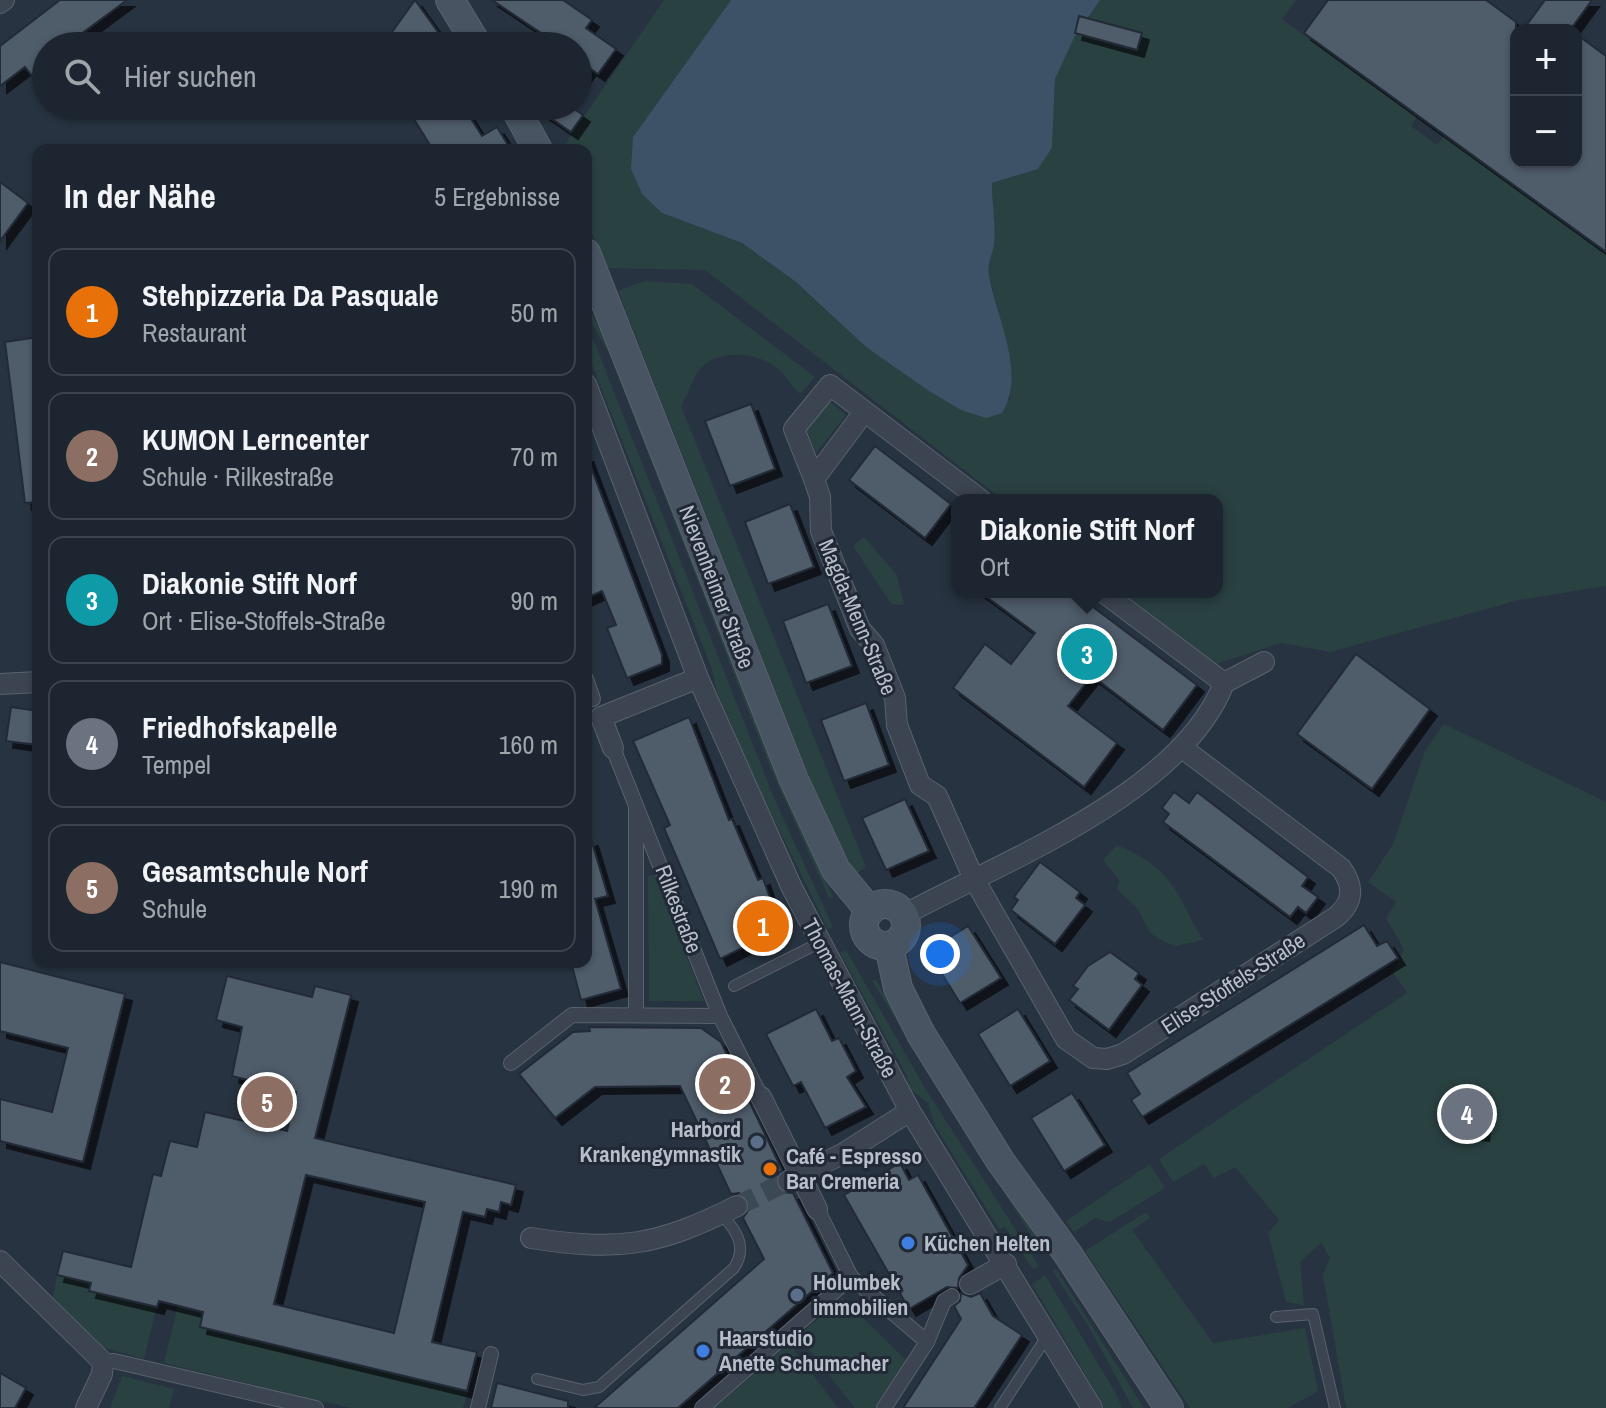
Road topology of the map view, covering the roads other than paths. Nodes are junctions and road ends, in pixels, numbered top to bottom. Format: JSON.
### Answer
{"nodes":[{"id":1,"x":450,"y":0,"type":"edge"},
{"id":2,"x":469,"y":32,"type":"edge"},
{"id":3,"x":522,"y":120,"type":"edge"},
{"id":4,"x":535,"y":144,"type":"edge"},
{"id":5,"x":592,"y":268,"type":"edge"},
{"id":6,"x":592,"y":400,"type":"edge"},
{"id":7,"x":864,"y":412,"type":"junction"},
{"id":8,"x":814,"y":479,"type":"junction"},
{"id":9,"x":973,"y":494,"type":"edge"},
{"id":10,"x":1111,"y":598,"type":"edge"},
{"id":11,"x":1264,"y":662,"type":"dead end"},
{"id":12,"x":698,"y":678,"type":"junction"},
{"id":13,"x":32,"y":682,"type":"edge"},
{"id":14,"x":1224,"y":683,"type":"junction"},
{"id":15,"x":0,"y":684,"type":"edge"},
{"id":16,"x":592,"y":704,"type":"edge"},
{"id":17,"x":1181,"y":747,"type":"junction"},
{"id":18,"x":613,"y":748,"type":"joint"},
{"id":19,"x":636,"y":802,"type":"junction"},
{"id":20,"x":974,"y":879,"type":"junction"},
{"id":21,"x":870,"y":911,"type":"junction"},
{"id":22,"x":904,"y":915,"type":"junction"},
{"id":23,"x":821,"y":942,"type":"junction"},
{"id":24,"x":889,"y":946,"type":"junction"},
{"id":25,"x":734,"y":986,"type":"dead end"},
{"id":26,"x":636,"y":1015,"type":"junction"},
{"id":27,"x":720,"y":1016,"type":"junction"},
{"id":28,"x":511,"y":1063,"type":"dead end"},
{"id":29,"x":761,"y":1097,"type":"joint"},
{"id":30,"x":910,"y":1111,"type":"junction"},
{"id":31,"x":794,"y":1178,"type":"junction"},
{"id":32,"x":817,"y":1209,"type":"joint"},
{"id":33,"x":729,"y":1210,"type":"joint"},
{"id":34,"x":531,"y":1238,"type":"dead end"},
{"id":35,"x":0,"y":1261,"type":"edge"},
{"id":36,"x":1006,"y":1264,"type":"junction"},
{"id":37,"x":851,"y":1277,"type":"junction"},
{"id":38,"x":970,"y":1284,"type":"dead end"},
{"id":39,"x":952,"y":1296,"type":"dead end"},
{"id":40,"x":1276,"y":1317,"type":"dead end"},
{"id":41,"x":1049,"y":1334,"type":"junction"},
{"id":42,"x":927,"y":1342,"type":"junction"},
{"id":43,"x":491,"y":1354,"type":"dead end"},
{"id":44,"x":103,"y":1362,"type":"junction"},
{"id":45,"x":537,"y":1379,"type":"dead end"},
{"id":46,"x":1085,"y":1404,"type":"edge"},
{"id":47,"x":86,"y":1408,"type":"edge"},
{"id":48,"x":316,"y":1408,"type":"edge"},
{"id":49,"x":478,"y":1408,"type":"edge"},
{"id":50,"x":702,"y":1408,"type":"edge"},
{"id":51,"x":884,"y":1408,"type":"edge"},
{"id":52,"x":1000,"y":1408,"type":"edge"},
{"id":53,"x":1169,"y":1408,"type":"edge"},
{"id":54,"x":1335,"y":1408,"type":"edge"}],
"edges":[{"from":1,"to":2,"type":"main road"},
{"from":3,"to":4,"type":"main road"},
{"from":5,"to":21,"type":"main road","name":"Nievenheimer Straße"},
{"from":6,"to":12,"type":"street","name":"Thomas-Mann-Straße"},
{"from":7,"to":8,"type":"street"},
{"from":7,"to":8,"type":"street","name":"Magda-Menn-Straße"},
{"from":7,"to":9,"type":"street"},
{"from":8,"to":20,"type":"street","name":"Magda-Menn-Straße"},
{"from":10,"to":14,"type":"street"},
{"from":11,"to":14,"type":"street"},
{"from":12,"to":16,"type":"street","name":"Rilkestraße"},
{"from":12,"to":23,"type":"street","name":"Thomas-Mann-Straße"},
{"from":13,"to":15,"type":"street"},
{"from":14,"to":17,"type":"street"},
{"from":16,"to":18,"type":"street","name":"Rilkestraße"},
{"from":17,"to":20,"type":"street"},
{"from":17,"to":20,"type":"street","name":"Elise-Stoffels-Straße"},
{"from":18,"to":19,"type":"street","name":"Rilkestraße"},
{"from":19,"to":26,"type":"street","name":"Rilkestraße"},
{"from":19,"to":27,"type":"street","name":"Rilkestraße"},
{"from":20,"to":22,"type":"street"},
{"from":21,"to":22,"type":"main road"},
{"from":21,"to":24,"type":"main road","name":"Nievenheimer Straße"},
{"from":22,"to":24,"type":"main road"},
{"from":23,"to":25,"type":"lane"},
{"from":23,"to":30,"type":"street","name":"Thomas-Mann-Straße"},
{"from":24,"to":53,"type":"main road"},
{"from":26,"to":27,"type":"street"},
{"from":26,"to":28,"type":"street"},
{"from":27,"to":29,"type":"street","name":"Rilkestraße"},
{"from":29,"to":31,"type":"street","name":"Rilkestraße"},
{"from":30,"to":31,"type":"street"},
{"from":30,"to":36,"type":"street","name":"Thomas-Mann-Straße"},
{"from":31,"to":32,"type":"street","name":"Rilkestraße"},
{"from":32,"to":37,"type":"street"},
{"from":33,"to":34,"type":"street"},
{"from":33,"to":45,"type":"lane"},
{"from":35,"to":44,"type":"street"},
{"from":36,"to":38,"type":"street"},
{"from":36,"to":41,"type":"street","name":"Thomas-Mann-Straße"},
{"from":37,"to":42,"type":"street"},
{"from":37,"to":50,"type":"street"},
{"from":39,"to":42,"type":"street"},
{"from":40,"to":54,"type":"lane"},
{"from":41,"to":46,"type":"street","name":"Thomas-Mann-Straße"},
{"from":41,"to":52,"type":"lane"},
{"from":42,"to":51,"type":"street"},
{"from":43,"to":49,"type":"street"},
{"from":44,"to":47,"type":"street"},
{"from":44,"to":48,"type":"street"}]}
